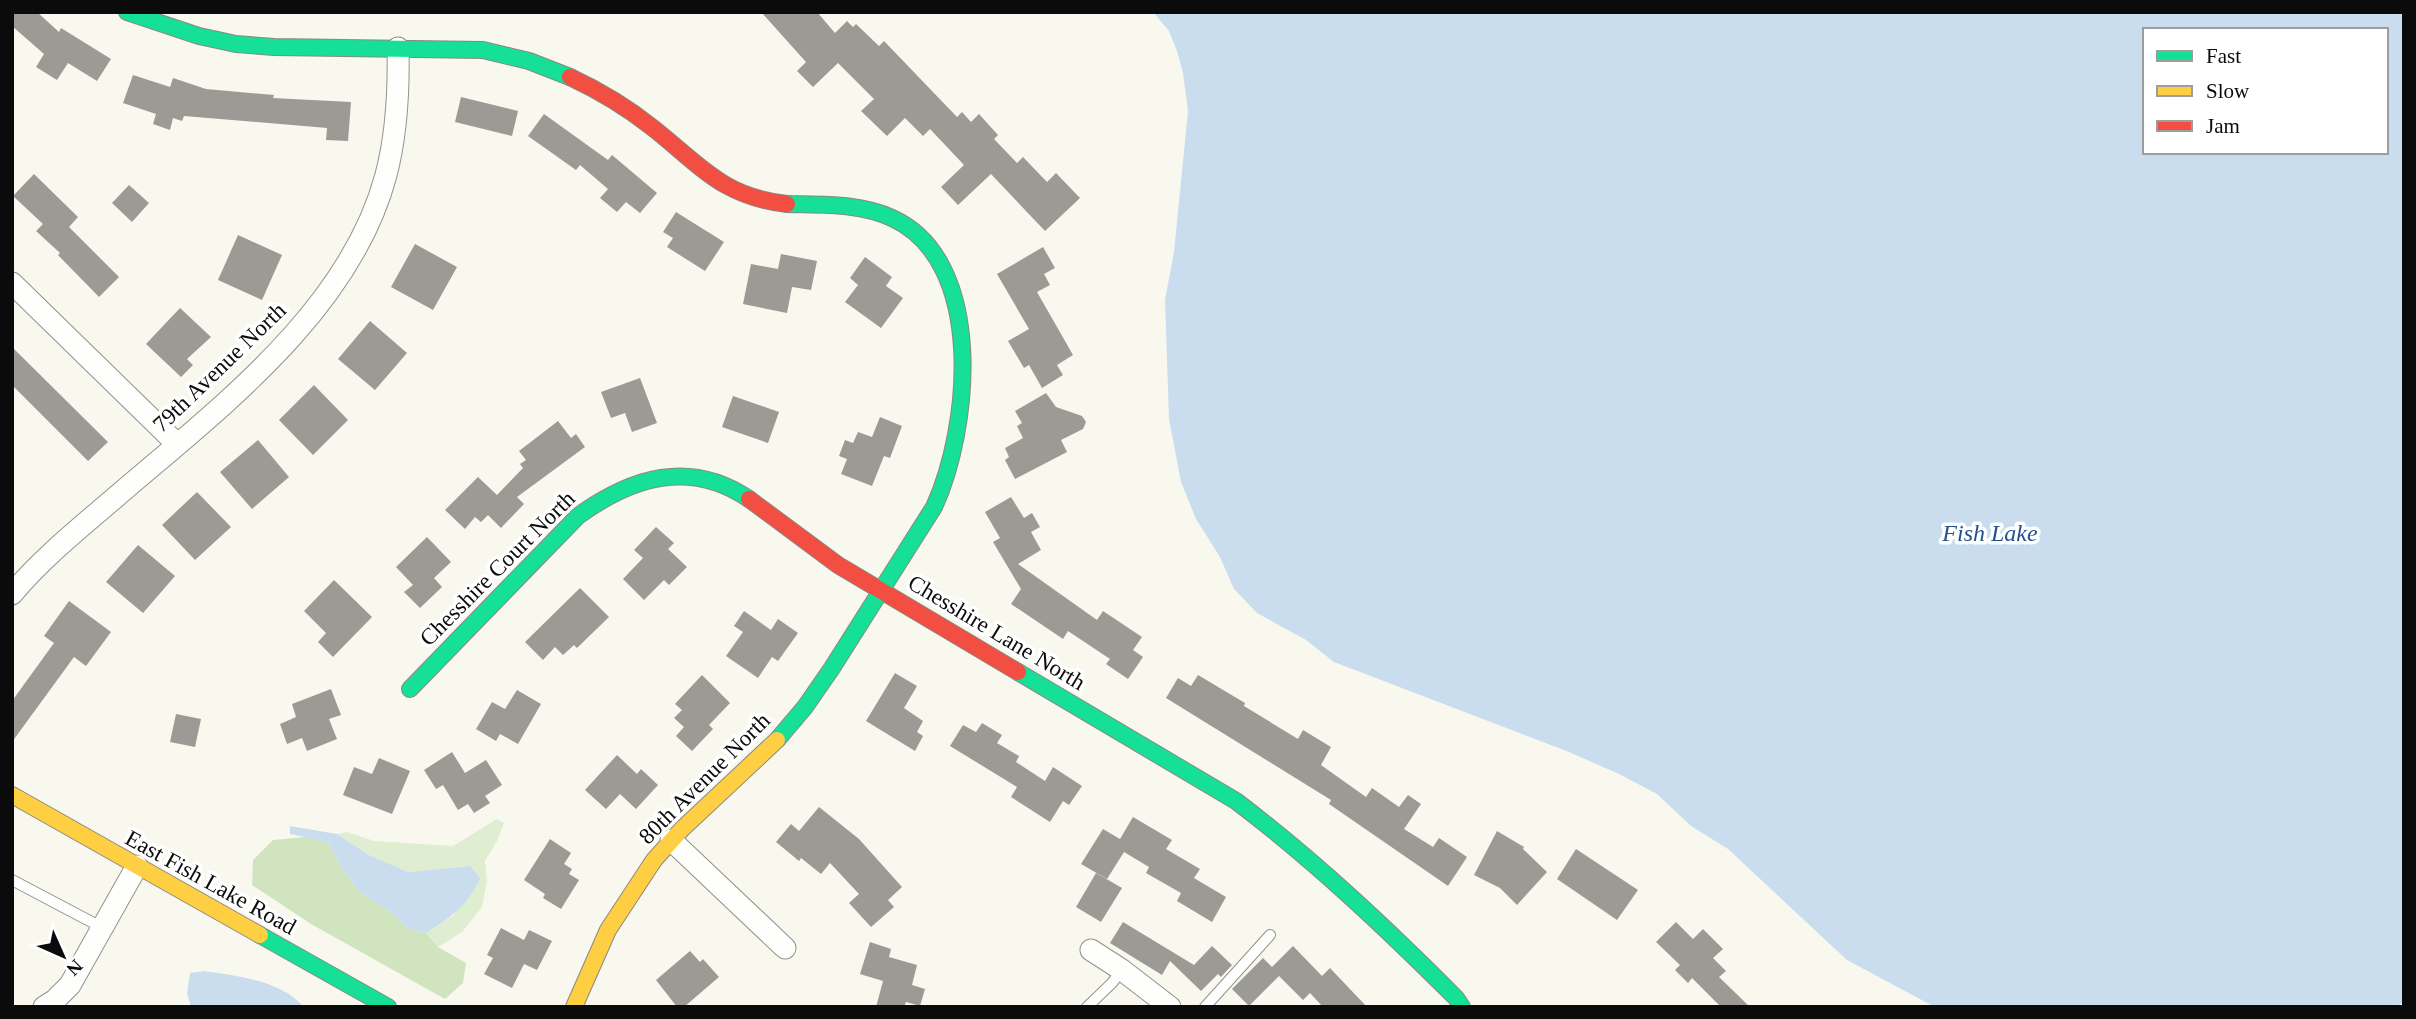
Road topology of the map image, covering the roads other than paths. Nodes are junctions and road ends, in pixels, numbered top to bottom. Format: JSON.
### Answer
{"nodes":[{"id":1,"x":127,"y":12,"type":"edge"},
{"id":2,"x":398,"y":48,"type":"junction"},
{"id":3,"x":12,"y":283,"type":"edge"},
{"id":4,"x":177,"y":444,"type":"junction"},
{"id":5,"x":881,"y":590,"type":"junction"},
{"id":6,"x":12,"y":594,"type":"edge"},
{"id":7,"x":410,"y":689,"type":"dead end"},
{"id":8,"x":12,"y":796,"type":"edge"},
{"id":9,"x":671,"y":840,"type":"junction"},
{"id":10,"x":137,"y":866,"type":"junction"},
{"id":11,"x":12,"y":880,"type":"edge"},
{"id":12,"x":103,"y":928,"type":"junction"},
{"id":13,"x":1270,"y":935,"type":"dead end"},
{"id":14,"x":785,"y":948,"type":"dead end"},
{"id":15,"x":1091,"y":950,"type":"dead end"},
{"id":16,"x":1122,"y":970,"type":"junction"},
{"id":17,"x":44,"y":1007,"type":"edge"},
{"id":18,"x":388,"y":1007,"type":"edge"},
{"id":19,"x":573,"y":1007,"type":"edge"},
{"id":20,"x":1087,"y":1007,"type":"edge"},
{"id":21,"x":1170,"y":1007,"type":"edge"},
{"id":22,"x":1205,"y":1007,"type":"edge"},
{"id":23,"x":1462,"y":1007,"type":"edge"}],
"edges":[{"from":1,"to":2,"type":"street","name":"Chesshire Lane North"},
{"from":2,"to":4,"type":"street","name":"79th Avenue North"},
{"from":2,"to":5,"type":"street","name":"Chesshire Lane North"},
{"from":3,"to":4,"type":"street"},
{"from":4,"to":6,"type":"street","name":"79th Avenue North"},
{"from":5,"to":7,"type":"street","name":"Chesshire Court North"},
{"from":5,"to":9,"type":"street","name":"80th Avenue North"},
{"from":5,"to":23,"type":"street","name":"Chesshire Lane North"},
{"from":8,"to":10,"type":"street","name":"East Fish Lake Road"},
{"from":9,"to":14,"type":"street"},
{"from":9,"to":19,"type":"street","name":"80th Avenue North"},
{"from":10,"to":12,"type":"street"},
{"from":10,"to":18,"type":"street","name":"East Fish Lake Road"},
{"from":11,"to":12,"type":"lane"},
{"from":12,"to":17,"type":"street"},
{"from":13,"to":22,"type":"lane"},
{"from":15,"to":16,"type":"street"},
{"from":16,"to":20,"type":"lane"},
{"from":16,"to":21,"type":"street"}]}
